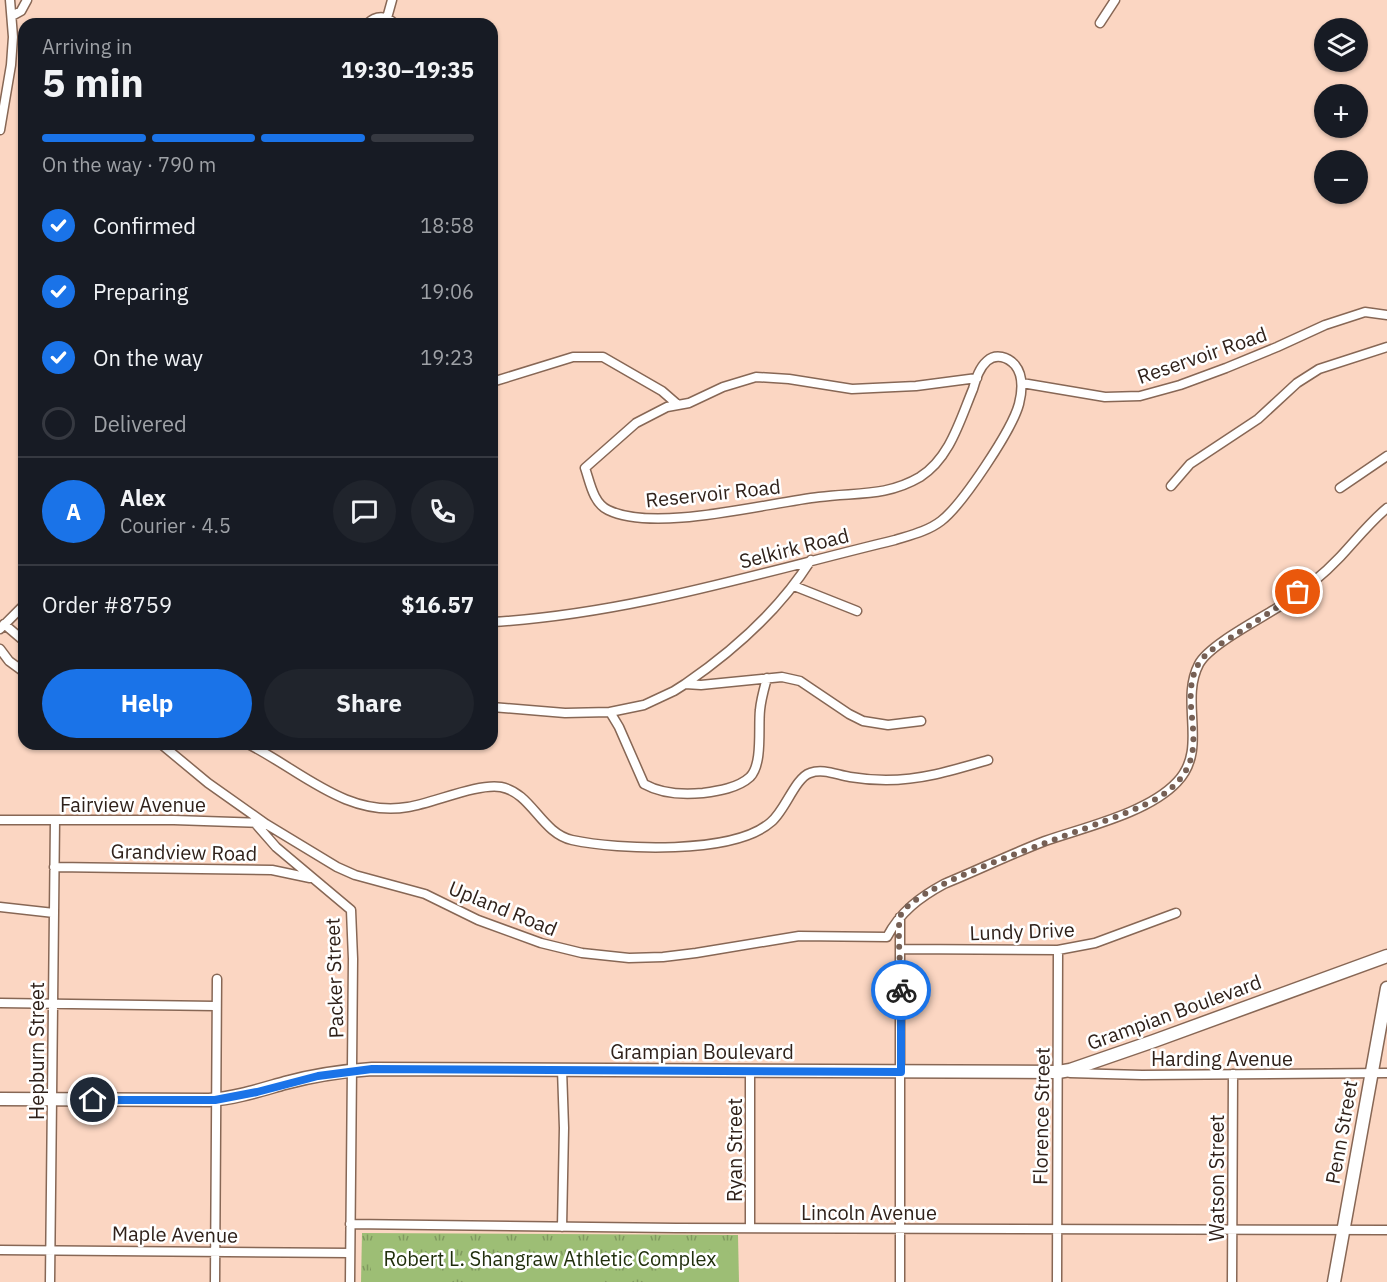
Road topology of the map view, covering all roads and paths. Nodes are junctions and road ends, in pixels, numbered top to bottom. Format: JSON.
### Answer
{"nodes":[{"id":1,"x":10,"y":0,"type":"edge"},
{"id":2,"x":27,"y":0,"type":"edge"},
{"id":3,"x":392,"y":0,"type":"edge"},
{"id":4,"x":1115,"y":0,"type":"edge"},
{"id":5,"x":12,"y":16,"type":"junction"},
{"id":6,"x":374,"y":18,"type":"edge"},
{"id":7,"x":387,"y":18,"type":"joint"},
{"id":8,"x":1100,"y":23,"type":"dead end"},
{"id":9,"x":0,"y":130,"type":"edge"},
{"id":10,"x":1387,"y":315,"type":"edge"},
{"id":11,"x":1387,"y":347,"type":"edge"},
{"id":12,"x":977,"y":378,"type":"junction"},
{"id":13,"x":498,"y":380,"type":"edge"},
{"id":14,"x":1022,"y":383,"type":"junction"},
{"id":15,"x":677,"y":404,"type":"junction"},
{"id":16,"x":1387,"y":456,"type":"edge"},
{"id":17,"x":1171,"y":486,"type":"dead end"},
{"id":18,"x":1340,"y":488,"type":"dead end"},
{"id":19,"x":1387,"y":508,"type":"edge"},
{"id":20,"x":811,"y":560,"type":"junction"},
{"id":21,"x":794,"y":586,"type":"junction"},
{"id":22,"x":18,"y":611,"type":"edge"},
{"id":23,"x":857,"y":611,"type":"dead end"},
{"id":24,"x":498,"y":622,"type":"edge"},
{"id":25,"x":2,"y":626,"type":"edge"},
{"id":26,"x":18,"y":637,"type":"edge"},
{"id":27,"x":0,"y":649,"type":"edge"},
{"id":28,"x":18,"y":668,"type":"edge"},
{"id":29,"x":767,"y":678,"type":"junction"},
{"id":30,"x":685,"y":684,"type":"junction"},
{"id":31,"x":498,"y":707,"type":"edge"},
{"id":32,"x":610,"y":712,"type":"junction"},
{"id":33,"x":921,"y":721,"type":"dead end"},
{"id":34,"x":168,"y":750,"type":"edge"},
{"id":35,"x":261,"y":750,"type":"edge"},
{"id":36,"x":988,"y":760,"type":"dead end"},
{"id":37,"x":0,"y":820,"type":"edge"},
{"id":38,"x":55,"y":820,"type":"junction"},
{"id":39,"x":255,"y":823,"type":"junction"},
{"id":40,"x":266,"y":824,"type":"junction"},
{"id":41,"x":54,"y":867,"type":"junction"},
{"id":42,"x":314,"y":878,"type":"junction"},
{"id":43,"x":0,"y":907,"type":"edge"},
{"id":44,"x":54,"y":913,"type":"junction"},
{"id":45,"x":1176,"y":914,"type":"dead end"},
{"id":46,"x":900,"y":917,"type":"junction"},
{"id":47,"x":900,"y":949,"type":"junction"},
{"id":48,"x":1058,"y":950,"type":"junction"},
{"id":49,"x":1387,"y":956,"type":"edge"},
{"id":50,"x":217,"y":979,"type":"dead end"},
{"id":51,"x":1387,"y":988,"type":"edge"},
{"id":52,"x":0,"y":1003,"type":"edge"},
{"id":53,"x":53,"y":1004,"type":"junction"},
{"id":54,"x":215,"y":1006,"type":"junction"},
{"id":55,"x":351,"y":1070,"type":"junction"},
{"id":56,"x":562,"y":1070,"type":"junction"},
{"id":57,"x":750,"y":1071,"type":"junction"},
{"id":58,"x":901,"y":1072,"type":"junction"},
{"id":59,"x":1058,"y":1072,"type":"junction"},
{"id":60,"x":1371,"y":1073,"type":"junction"},
{"id":61,"x":1387,"y":1073,"type":"edge"},
{"id":62,"x":1233,"y":1074,"type":"junction"},
{"id":63,"x":0,"y":1099,"type":"edge"},
{"id":64,"x":52,"y":1099,"type":"junction"},
{"id":65,"x":215,"y":1100,"type":"junction"},
{"id":66,"x":350,"y":1224,"type":"junction"},
{"id":67,"x":562,"y":1227,"type":"junction"},
{"id":68,"x":750,"y":1228,"type":"junction"},
{"id":69,"x":900,"y":1228,"type":"junction"},
{"id":70,"x":1057,"y":1229,"type":"junction"},
{"id":71,"x":1233,"y":1229,"type":"junction"},
{"id":72,"x":1343,"y":1230,"type":"junction"},
{"id":73,"x":1387,"y":1230,"type":"edge"},
{"id":74,"x":0,"y":1250,"type":"edge"},
{"id":75,"x":51,"y":1251,"type":"junction"},
{"id":76,"x":215,"y":1252,"type":"junction"},
{"id":77,"x":350,"y":1253,"type":"junction"},
{"id":78,"x":50,"y":1282,"type":"edge"},
{"id":79,"x":214,"y":1282,"type":"edge"},
{"id":80,"x":350,"y":1282,"type":"edge"},
{"id":81,"x":900,"y":1282,"type":"edge"},
{"id":82,"x":1057,"y":1282,"type":"edge"},
{"id":83,"x":1232,"y":1282,"type":"edge"},
{"id":84,"x":1334,"y":1282,"type":"edge"}],
"edges":[{"from":1,"to":5,"type":"street"},
{"from":2,"to":5,"type":"street"},
{"from":3,"to":7,"type":"street"},
{"from":4,"to":8,"type":"street"},
{"from":5,"to":9,"type":"street"},
{"from":6,"to":7,"type":"street"},
{"from":10,"to":14,"type":"street","name":"Reservoir Road"},
{"from":11,"to":17,"type":"street"},
{"from":12,"to":14,"type":"street","name":"Reservoir Road"},
{"from":12,"to":15,"type":"street","name":"Reservoir Road"},
{"from":12,"to":15,"type":"street","name":"Reservoir Road"},
{"from":13,"to":15,"type":"street"},
{"from":14,"to":20,"type":"street","name":"Selkirk Road"},
{"from":16,"to":18,"type":"street"},
{"from":19,"to":46,"type":"street","name":"Upland Road"},
{"from":20,"to":21,"type":"street"},
{"from":20,"to":24,"type":"street","name":"Selkirk Road"},
{"from":21,"to":23,"type":"street"},
{"from":21,"to":30,"type":"street"},
{"from":22,"to":25,"type":"street"},
{"from":25,"to":26,"type":"street"},
{"from":27,"to":28,"type":"street"},
{"from":29,"to":30,"type":"street"},
{"from":29,"to":32,"type":"street"},
{"from":29,"to":33,"type":"street"},
{"from":30,"to":32,"type":"street"},
{"from":31,"to":32,"type":"street"},
{"from":34,"to":40,"type":"street","name":"Upland Road"},
{"from":35,"to":36,"type":"street"},
{"from":37,"to":38,"type":"street","name":"Fairview Avenue"},
{"from":38,"to":39,"type":"street","name":"Fairview Avenue"},
{"from":38,"to":41,"type":"street","name":"Hepburn Street"},
{"from":39,"to":40,"type":"street","name":"Fairview Avenue"},
{"from":39,"to":42,"type":"street","name":"Packer Street"},
{"from":40,"to":46,"type":"street","name":"Upland Road"},
{"from":41,"to":42,"type":"street","name":"Grandview Road"},
{"from":41,"to":44,"type":"street","name":"Hepburn Street"},
{"from":42,"to":55,"type":"street","name":"Packer Street"},
{"from":43,"to":44,"type":"street"},
{"from":44,"to":53,"type":"street","name":"Hepburn Street"},
{"from":45,"to":48,"type":"street","name":"Lundy Drive"},
{"from":46,"to":47,"type":"street"},
{"from":47,"to":48,"type":"street","name":"Lundy Drive"},
{"from":47,"to":58,"type":"street"},
{"from":48,"to":59,"type":"street","name":"Florence Street"},
{"from":49,"to":59,"type":"street","name":"Grampian Boulevard"},
{"from":50,"to":54,"type":"street"},
{"from":51,"to":60,"type":"street","name":"Penn Street"},
{"from":52,"to":53,"type":"street"},
{"from":53,"to":54,"type":"street"},
{"from":53,"to":64,"type":"street","name":"Hepburn Street"},
{"from":54,"to":65,"type":"street"},
{"from":55,"to":56,"type":"street","name":"Grampian Boulevard"},
{"from":55,"to":65,"type":"street","name":"Grampian Boulevard"},
{"from":55,"to":66,"type":"street","name":"Packer Street"},
{"from":56,"to":57,"type":"street","name":"Grampian Boulevard"},
{"from":56,"to":67,"type":"street"},
{"from":57,"to":58,"type":"street","name":"Grampian Boulevard"},
{"from":57,"to":68,"type":"street","name":"Ryan Street"},
{"from":58,"to":59,"type":"street","name":"Grampian Boulevard"},
{"from":58,"to":69,"type":"street"},
{"from":59,"to":62,"type":"street","name":"Harding Avenue"},
{"from":59,"to":70,"type":"street","name":"Florence Street"},
{"from":60,"to":61,"type":"street","name":"Harding Avenue"},
{"from":60,"to":62,"type":"street","name":"Harding Avenue"},
{"from":60,"to":72,"type":"street","name":"Penn Street"},
{"from":62,"to":71,"type":"street","name":"Watson Street"},
{"from":63,"to":64,"type":"street","name":"Grampian Boulevard"},
{"from":64,"to":65,"type":"street","name":"Grampian Boulevard"},
{"from":64,"to":75,"type":"street","name":"Hepburn Street"},
{"from":65,"to":76,"type":"street"},
{"from":66,"to":67,"type":"street","name":"Lincoln Avenue"},
{"from":66,"to":77,"type":"street","name":"Packer Street"},
{"from":67,"to":68,"type":"street","name":"Lincoln Avenue"},
{"from":68,"to":69,"type":"street","name":"Lincoln Avenue"},
{"from":69,"to":70,"type":"street","name":"Lincoln Avenue"},
{"from":69,"to":81,"type":"street"},
{"from":70,"to":71,"type":"street","name":"Lincoln Avenue"},
{"from":70,"to":82,"type":"street","name":"Florence Street"},
{"from":71,"to":72,"type":"street","name":"Lincoln Avenue"},
{"from":71,"to":83,"type":"street","name":"Watson Street"},
{"from":72,"to":73,"type":"street","name":"Lincoln Avenue"},
{"from":72,"to":84,"type":"street","name":"Penn Street"},
{"from":74,"to":75,"type":"street","name":"Maple Avenue"},
{"from":75,"to":76,"type":"street","name":"Maple Avenue"},
{"from":75,"to":78,"type":"street","name":"Hepburn Street"},
{"from":76,"to":77,"type":"street","name":"Maple Avenue"},
{"from":76,"to":79,"type":"street"},
{"from":77,"to":80,"type":"street","name":"Packer Street"}]}
